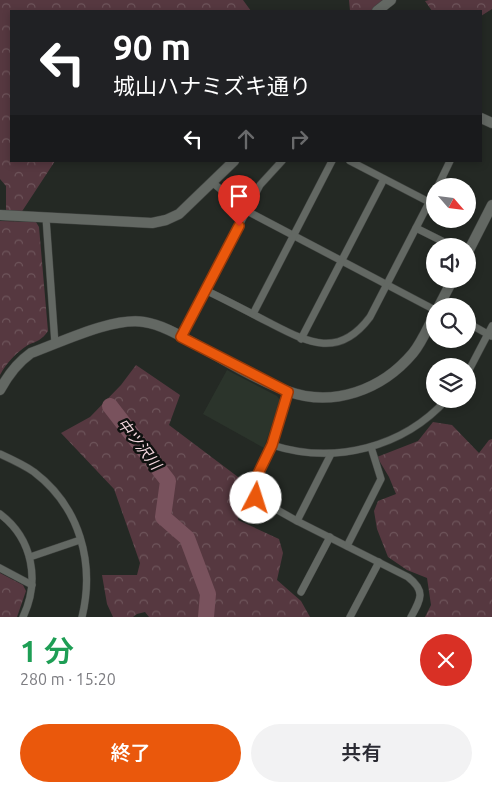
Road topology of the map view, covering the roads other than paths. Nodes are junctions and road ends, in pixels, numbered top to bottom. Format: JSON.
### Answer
{"nodes":[{"id":1,"x":391,"y":0,"type":"edge"},
{"id":2,"x":378,"y":10,"type":"edge"},
{"id":3,"x":233,"y":162,"type":"edge"},
{"id":4,"x":281,"y":162,"type":"edge"},
{"id":5,"x":331,"y":162,"type":"edge"},
{"id":6,"x":352,"y":162,"type":"edge"},
{"id":7,"x":450,"y":162,"type":"edge"},
{"id":8,"x":442,"y":178,"type":"edge"},
{"id":9,"x":384,"y":179,"type":"junction"},
{"id":10,"x":213,"y":183,"type":"junction"},
{"id":11,"x":426,"y":200,"type":"edge"},
{"id":12,"x":492,"y":205,"type":"edge"},
{"id":13,"x":426,"y":208,"type":"edge"},
{"id":14,"x":246,"y":211,"type":"junction"},
{"id":15,"x":0,"y":215,"type":"edge"},
{"id":16,"x":46,"y":218,"type":"junction"},
{"id":17,"x":416,"y":228,"type":"junction"},
{"id":18,"x":294,"y":236,"type":"junction"},
{"id":19,"x":436,"y":238,"type":"edge"},
{"id":20,"x":475,"y":238,"type":"edge"},
{"id":21,"x":342,"y":261,"type":"junction"},
{"id":22,"x":387,"y":285,"type":"junction"},
{"id":23,"x":206,"y":290,"type":"junction"},
{"id":24,"x":426,"y":307,"type":"edge"},
{"id":25,"x":253,"y":314,"type":"junction"},
{"id":26,"x":492,"y":326,"type":"edge"},
{"id":27,"x":476,"y":327,"type":"edge"},
{"id":28,"x":426,"y":329,"type":"edge"},
{"id":29,"x":490,"y":335,"type":"edge"},
{"id":30,"x":181,"y":337,"type":"junction"},
{"id":31,"x":301,"y":339,"type":"junction"},
{"id":32,"x":55,"y":344,"type":"junction"},
{"id":33,"x":476,"y":359,"type":"edge"},
{"id":34,"x":0,"y":390,"type":"edge"},
{"id":35,"x":288,"y":392,"type":"junction"},
{"id":36,"x":438,"y":408,"type":"edge"},
{"id":37,"x":272,"y":445,"type":"junction"},
{"id":38,"x":371,"y":447,"type":"junction"},
{"id":39,"x":0,"y":454,"type":"edge"},
{"id":40,"x":331,"y":454,"type":"junction"},
{"id":41,"x":0,"y":514,"type":"edge"},
{"id":42,"x":297,"y":521,"type":"junction"},
{"id":43,"x":330,"y":538,"type":"junction"},
{"id":44,"x":80,"y":540,"type":"junction"},
{"id":45,"x":347,"y":546,"type":"junction"},
{"id":46,"x":30,"y":557,"type":"junction"},
{"id":47,"x":378,"y":562,"type":"junction"},
{"id":48,"x":0,"y":568,"type":"edge"},
{"id":49,"x":32,"y":585,"type":"junction"},
{"id":50,"x":301,"y":592,"type":"dead end"},
{"id":51,"x":23,"y":617,"type":"edge"},
{"id":52,"x":82,"y":617,"type":"edge"},
{"id":53,"x":350,"y":617,"type":"edge"},
{"id":54,"x":411,"y":617,"type":"edge"}],
"edges":[{"from":1,"to":2,"type":"street"},
{"from":3,"to":10,"type":"street"},
{"from":4,"to":14,"type":"street"},
{"from":5,"to":18,"type":"street"},
{"from":6,"to":9,"type":"street"},
{"from":7,"to":8,"type":"street"},
{"from":9,"to":11,"type":"street"},
{"from":9,"to":21,"type":"street"},
{"from":10,"to":14,"type":"street"},
{"from":10,"to":16,"type":"street"},
{"from":12,"to":20,"type":"street"},
{"from":13,"to":17,"type":"street"},
{"from":14,"to":18,"type":"street"},
{"from":14,"to":23,"type":"street"},
{"from":15,"to":16,"type":"street"},
{"from":16,"to":32,"type":"street"},
{"from":17,"to":19,"type":"street"},
{"from":17,"to":22,"type":"street"},
{"from":18,"to":21,"type":"street"},
{"from":18,"to":25,"type":"street"},
{"from":21,"to":22,"type":"street"},
{"from":21,"to":31,"type":"street"},
{"from":22,"to":24,"type":"street"},
{"from":22,"to":31,"type":"street"},
{"from":23,"to":25,"type":"street"},
{"from":23,"to":30,"type":"street"},
{"from":25,"to":31,"type":"street"},
{"from":26,"to":29,"type":"street"},
{"from":27,"to":29,"type":"street"},
{"from":28,"to":35,"type":"street"},
{"from":29,"to":33,"type":"street"},
{"from":30,"to":32,"type":"street"},
{"from":30,"to":35,"type":"street"},
{"from":32,"to":34,"type":"street"},
{"from":35,"to":37,"type":"street"},
{"from":36,"to":38,"type":"street"},
{"from":37,"to":40,"type":"street"},
{"from":37,"to":42,"type":"street"},
{"from":38,"to":40,"type":"street"},
{"from":38,"to":45,"type":"street"},
{"from":39,"to":44,"type":"street"},
{"from":40,"to":42,"type":"street"},
{"from":41,"to":46,"type":"street"},
{"from":42,"to":43,"type":"street"},
{"from":43,"to":45,"type":"street"},
{"from":43,"to":50,"type":"street"},
{"from":44,"to":46,"type":"street"},
{"from":44,"to":52,"type":"street"},
{"from":45,"to":47,"type":"street"},
{"from":46,"to":49,"type":"street"},
{"from":47,"to":53,"type":"street"},
{"from":47,"to":54,"type":"street"},
{"from":48,"to":49,"type":"street"},
{"from":49,"to":51,"type":"street"}]}
